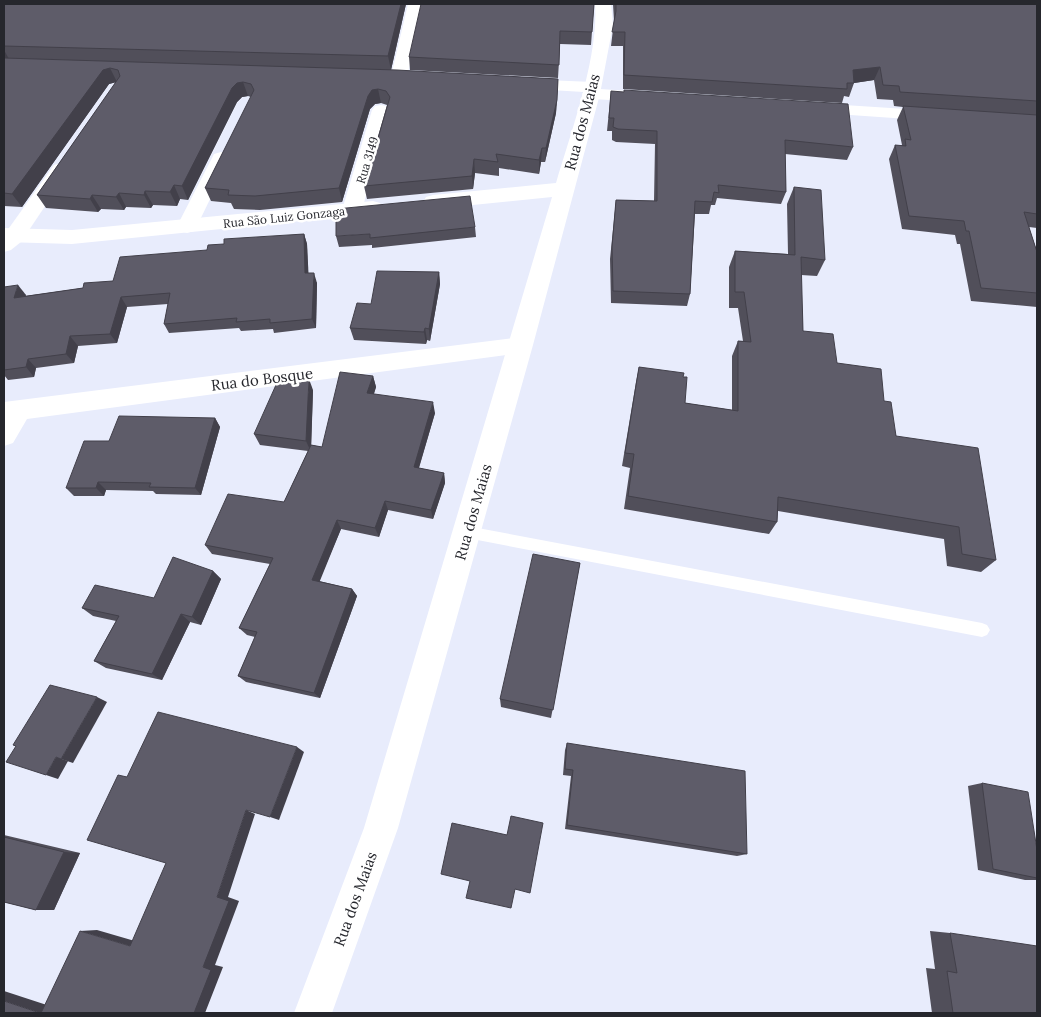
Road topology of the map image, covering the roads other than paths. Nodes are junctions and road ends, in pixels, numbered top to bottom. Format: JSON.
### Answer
{"nodes":[{"id":1,"x":416,"y":4,"type":"edge"},
{"id":2,"x":603,"y":4,"type":"edge"},
{"id":3,"x":352,"y":76,"type":"edge"},
{"id":4,"x":399,"y":77,"type":"junction"},
{"id":5,"x":418,"y":78,"type":"edge"},
{"id":6,"x":506,"y":83,"type":"edge"},
{"id":7,"x":592,"y":90,"type":"junction"},
{"id":8,"x":661,"y":98,"type":"edge"},
{"id":9,"x":799,"y":107,"type":"edge"},
{"id":10,"x":382,"y":110,"type":"dead end"},
{"id":11,"x":958,"y":117,"type":"edge"},
{"id":12,"x":231,"y":138,"type":"edge"},
{"id":13,"x":73,"y":151,"type":"edge"},
{"id":14,"x":564,"y":189,"type":"junction"},
{"id":15,"x":352,"y":210,"type":"junction"},
{"id":16,"x":187,"y":226,"type":"junction"},
{"id":17,"x":7,"y":239,"type":"edge"},
{"id":18,"x":521,"y":345,"type":"junction"},
{"id":19,"x":12,"y":411,"type":"edge"},
{"id":20,"x":4,"y":436,"type":"edge"},
{"id":21,"x":467,"y":532,"type":"junction"},
{"id":22,"x":982,"y":630,"type":"dead end"},
{"id":23,"x":313,"y":1013,"type":"edge"}],
"edges":[{"from":1,"to":4,"type":"street"},
{"from":2,"to":7,"type":"street","name":"Rua dos Maias"},
{"from":3,"to":4,"type":"street"},
{"from":4,"to":5,"type":"street"},
{"from":6,"to":7,"type":"street"},
{"from":7,"to":8,"type":"street"},
{"from":7,"to":14,"type":"street","name":"Rua dos Maias"},
{"from":9,"to":11,"type":"street"},
{"from":10,"to":15,"type":"street","name":"Rua 3149"},
{"from":12,"to":16,"type":"street"},
{"from":13,"to":17,"type":"street"},
{"from":14,"to":15,"type":"street","name":"Rua São Luiz Gonzaga"},
{"from":14,"to":18,"type":"street","name":"Rua dos Maias"},
{"from":15,"to":16,"type":"street","name":"Rua São Luiz Gonzaga"},
{"from":16,"to":17,"type":"street","name":"Rua São Luiz Gonzaga"},
{"from":18,"to":19,"type":"street","name":"Rua do Bosque"},
{"from":18,"to":21,"type":"street","name":"Rua dos Maias"},
{"from":19,"to":20,"type":"street"},
{"from":21,"to":22,"type":"lane"},
{"from":21,"to":23,"type":"street","name":"Rua dos Maias"}]}
